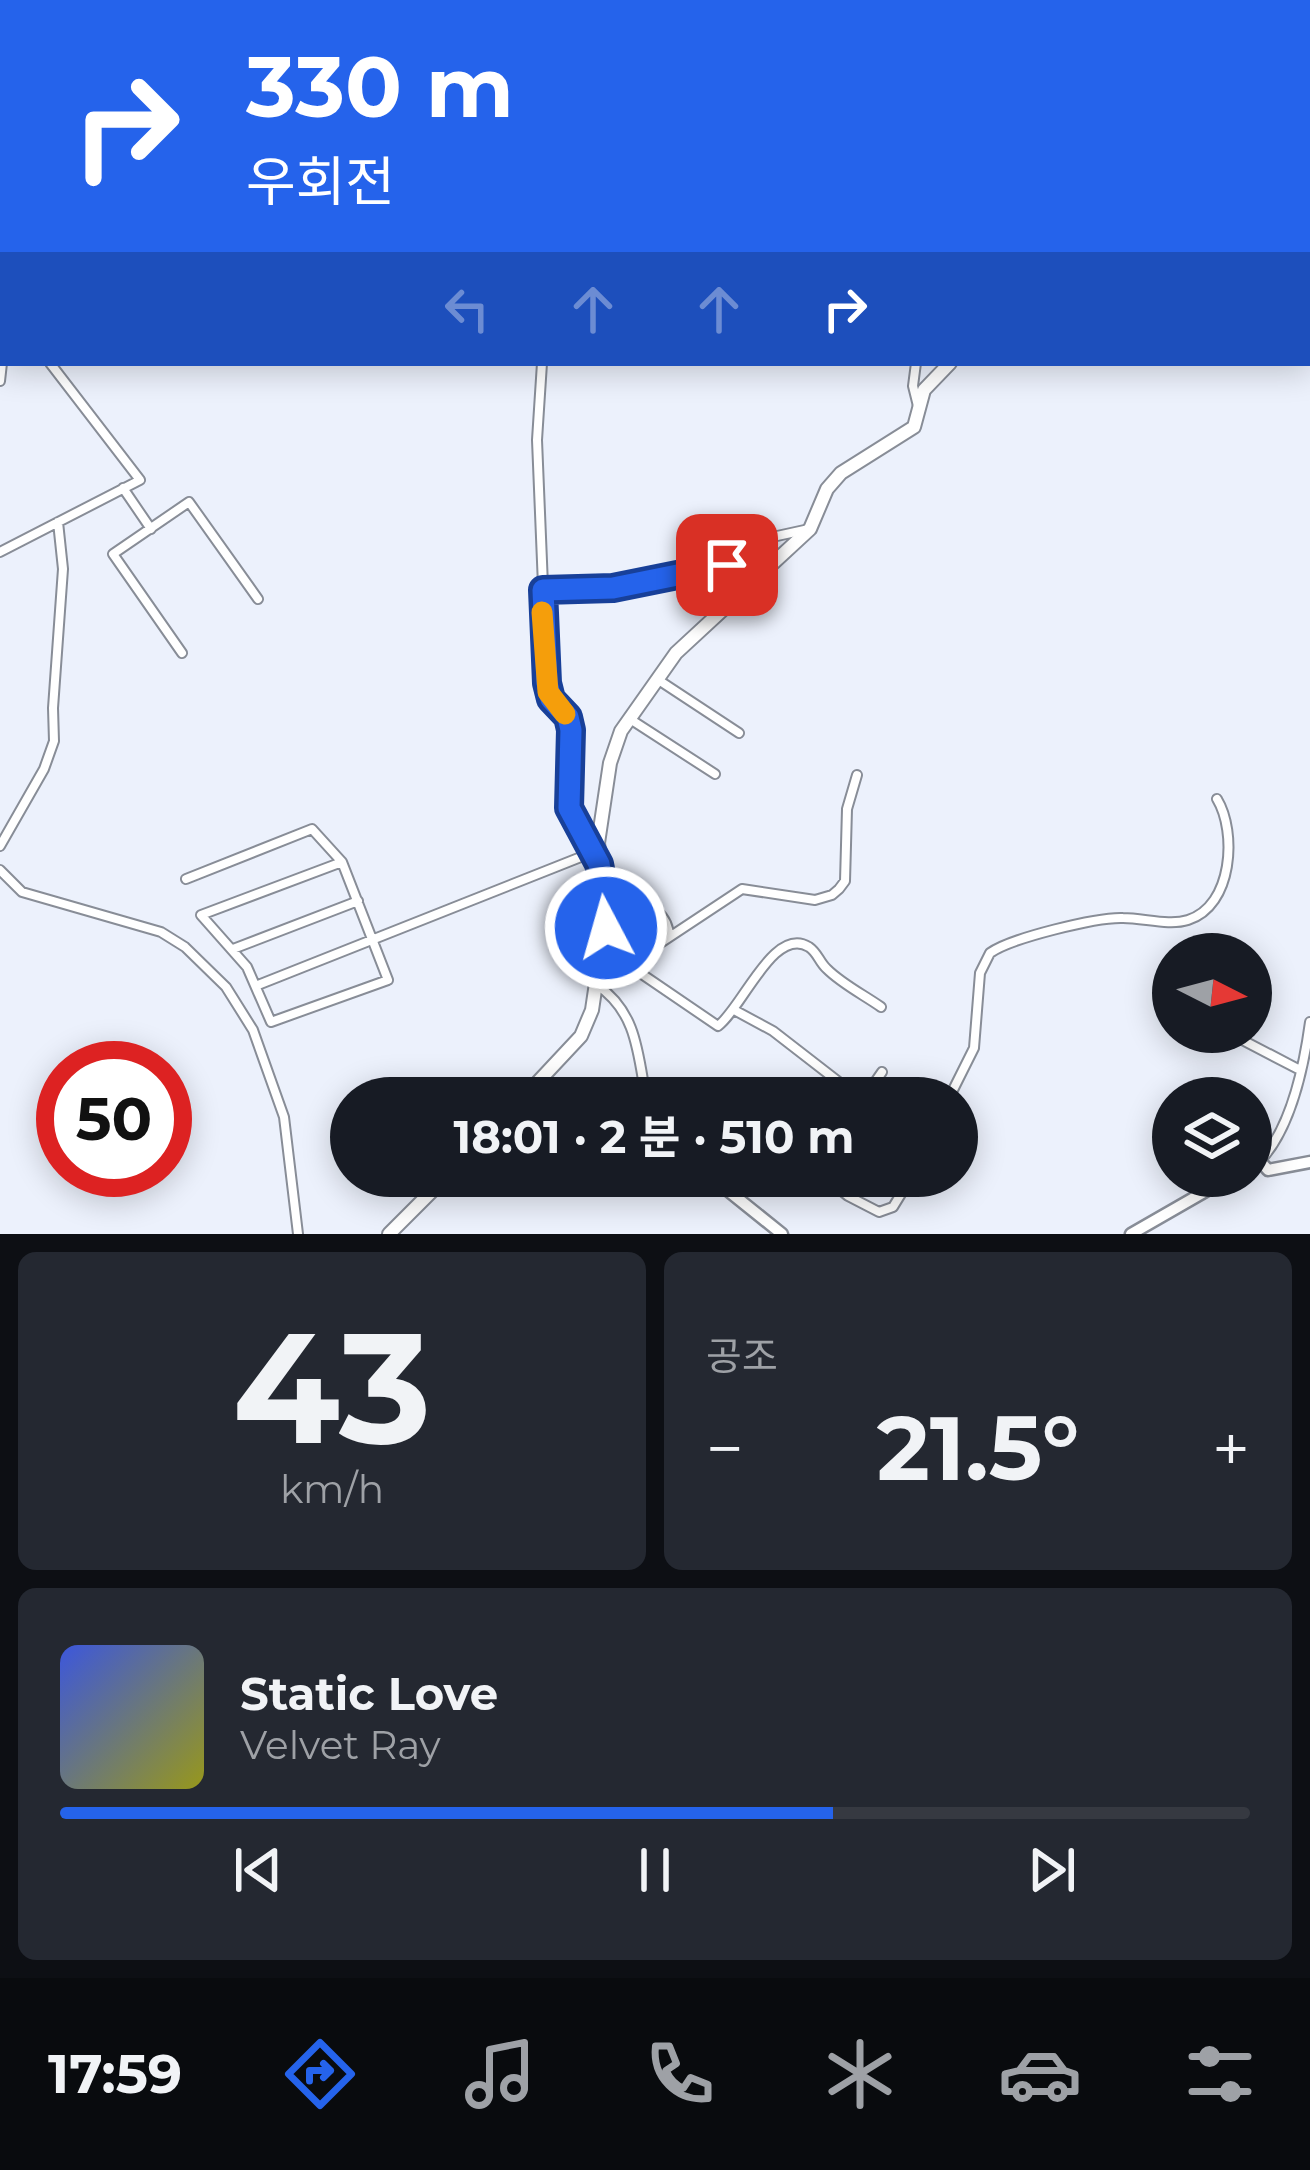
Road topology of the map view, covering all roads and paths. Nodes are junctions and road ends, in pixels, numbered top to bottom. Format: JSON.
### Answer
{"nodes":[{"id":1,"x":52,"y":366,"type":"edge"},
{"id":2,"x":542,"y":366,"type":"edge"},
{"id":3,"x":916,"y":366,"type":"edge"},
{"id":4,"x":947,"y":366,"type":"edge"},
{"id":5,"x":919,"y":407,"type":"junction"},
{"id":6,"x":123,"y":488,"type":"junction"},
{"id":7,"x":58,"y":522,"type":"junction"},
{"id":8,"x":151,"y":529,"type":"junction"},
{"id":9,"x":810,"y":529,"type":"junction"},
{"id":10,"x":41,"y":530,"type":"junction"},
{"id":11,"x":0,"y":542,"type":"edge"},
{"id":12,"x":13,"y":545,"type":"junction"},
{"id":13,"x":61,"y":551,"type":"junction"},
{"id":14,"x":0,"y":552,"type":"edge"},
{"id":15,"x":543,"y":590,"type":"junction"},
{"id":16,"x":258,"y":599,"type":"dead end"},
{"id":17,"x":182,"y":652,"type":"dead end"},
{"id":18,"x":656,"y":678,"type":"junction"},
{"id":19,"x":630,"y":719,"type":"junction"},
{"id":20,"x":739,"y":733,"type":"dead end"},
{"id":21,"x":715,"y":774,"type":"dead end"},
{"id":22,"x":857,"y":775,"type":"dead end"},
{"id":23,"x":1216,"y":799,"type":"dead end"},
{"id":24,"x":0,"y":846,"type":"edge"},
{"id":25,"x":342,"y":862,"type":"junction"},
{"id":26,"x":597,"y":863,"type":"junction"},
{"id":27,"x":1,"y":876,"type":"edge"},
{"id":28,"x":186,"y":879,"type":"dead end"},
{"id":29,"x":358,"y":901,"type":"junction"},
{"id":30,"x":669,"y":939,"type":"junction"},
{"id":31,"x":374,"y":940,"type":"junction"},
{"id":32,"x":233,"y":949,"type":"junction"},
{"id":33,"x":630,"y":966,"type":"junction"},
{"id":34,"x":257,"y":985,"type":"junction"},
{"id":35,"x":597,"y":986,"type":"junction"},
{"id":36,"x":881,"y":1007,"type":"dead end"},
{"id":37,"x":736,"y":1011,"type":"junction"},
{"id":38,"x":1310,"y":1022,"type":"edge"},
{"id":39,"x":1265,"y":1053,"type":"edge"},
{"id":40,"x":882,"y":1072,"type":"dead end"},
{"id":41,"x":1303,"y":1074,"type":"edge"},
{"id":42,"x":543,"y":1077,"type":"edge"},
{"id":43,"x":642,"y":1077,"type":"edge"},
{"id":44,"x":832,"y":1077,"type":"edge"},
{"id":45,"x":879,"y":1077,"type":"edge"},
{"id":46,"x":960,"y":1077,"type":"edge"},
{"id":47,"x":1272,"y":1144,"type":"edge"},
{"id":48,"x":1310,"y":1162,"type":"edge"},
{"id":49,"x":1272,"y":1169,"type":"edge"},
{"id":50,"x":426,"y":1197,"type":"edge"},
{"id":51,"x":736,"y":1197,"type":"edge"},
{"id":52,"x":850,"y":1197,"type":"edge"},
{"id":53,"x":900,"y":1197,"type":"edge"},
{"id":54,"x":1195,"y":1197,"type":"edge"},
{"id":55,"x":298,"y":1234,"type":"edge"},
{"id":56,"x":389,"y":1234,"type":"edge"},
{"id":57,"x":782,"y":1234,"type":"edge"},
{"id":58,"x":1131,"y":1234,"type":"edge"}],
"edges":[{"from":1,"to":6,"type":"street"},
{"from":2,"to":15,"type":"street"},
{"from":3,"to":5,"type":"street"},
{"from":4,"to":5,"type":"main road"},
{"from":5,"to":9,"type":"main road"},
{"from":6,"to":7,"type":"street"},
{"from":6,"to":8,"type":"street"},
{"from":7,"to":10,"type":"street"},
{"from":7,"to":13,"type":"street"},
{"from":8,"to":16,"type":"street"},
{"from":8,"to":17,"type":"street"},
{"from":9,"to":15,"type":"street"},
{"from":9,"to":18,"type":"main road"},
{"from":10,"to":12,"type":"street"},
{"from":10,"to":13,"type":"street"},
{"from":11,"to":12,"type":"street"},
{"from":12,"to":14,"type":"street"},
{"from":13,"to":24,"type":"street"},
{"from":15,"to":26,"type":"street"},
{"from":18,"to":19,"type":"main road"},
{"from":18,"to":20,"type":"street"},
{"from":19,"to":21,"type":"street"},
{"from":19,"to":26,"type":"main road"},
{"from":22,"to":30,"type":"street"},
{"from":23,"to":46,"type":"street"},
{"from":25,"to":28,"type":"street"},
{"from":25,"to":29,"type":"street"},
{"from":25,"to":32,"type":"street"},
{"from":26,"to":30,"type":"street"},
{"from":26,"to":31,"type":"street"},
{"from":26,"to":35,"type":"main road"},
{"from":27,"to":55,"type":"street"},
{"from":29,"to":31,"type":"street"},
{"from":29,"to":32,"type":"street"},
{"from":30,"to":33,"type":"street"},
{"from":31,"to":34,"type":"street"},
{"from":31,"to":34,"type":"street"},
{"from":32,"to":34,"type":"street"},
{"from":33,"to":35,"type":"street"},
{"from":33,"to":37,"type":"street"},
{"from":35,"to":42,"type":"main road"},
{"from":35,"to":43,"type":"street"},
{"from":36,"to":37,"type":"street"},
{"from":37,"to":44,"type":"street"},
{"from":38,"to":41,"type":"street"},
{"from":39,"to":41,"type":"street"},
{"from":40,"to":45,"type":"street"},
{"from":41,"to":47,"type":"street"},
{"from":48,"to":49,"type":"street"},
{"from":50,"to":56,"type":"main road"},
{"from":51,"to":57,"type":"street"},
{"from":52,"to":53,"type":"street"},
{"from":54,"to":58,"type":"street"}]}
